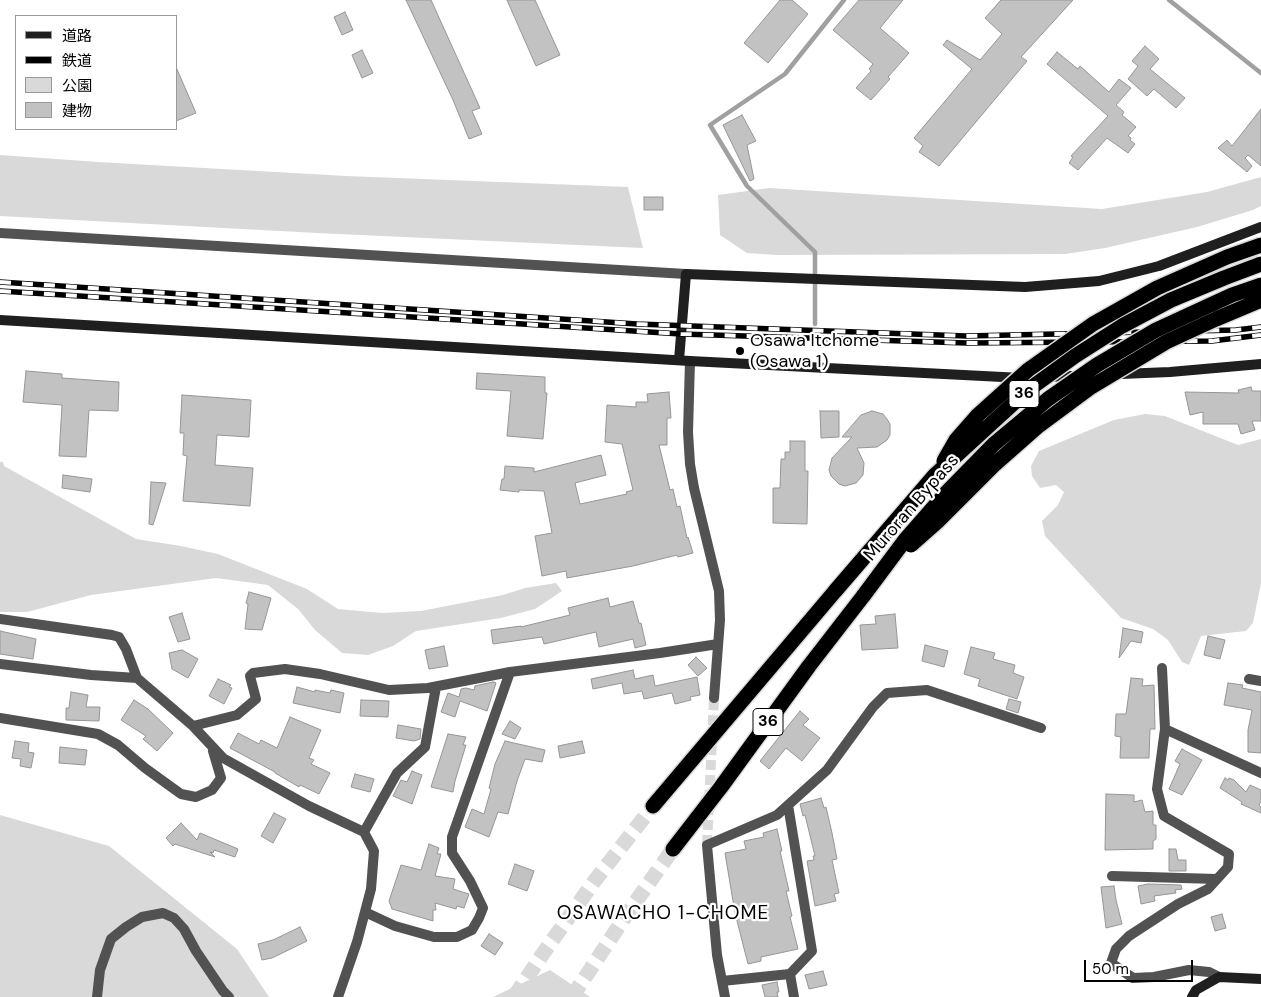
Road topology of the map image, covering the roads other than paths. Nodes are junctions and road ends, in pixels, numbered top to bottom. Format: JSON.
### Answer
{"nodes":[{"id":1,"x":1261,"y":228,"type":"edge"},
{"id":2,"x":0,"y":233,"type":"edge"},
{"id":3,"x":1261,"y":245,"type":"edge"},
{"id":4,"x":1261,"y":264,"type":"edge"},
{"id":5,"x":686,"y":274,"type":"junction"},
{"id":6,"x":1261,"y":285,"type":"edge"},
{"id":7,"x":1261,"y":300,"type":"edge"},
{"id":8,"x":0,"y":320,"type":"edge"},
{"id":9,"x":679,"y":360,"type":"junction"},
{"id":10,"x":690,"y":361,"type":"junction"},
{"id":11,"x":1261,"y":364,"type":"edge"},
{"id":12,"x":935,"y":476,"type":"junction"},
{"id":13,"x":882,"y":571,"type":"junction"},
{"id":14,"x":0,"y":619,"type":"edge"},
{"id":15,"x":718,"y":644,"type":"junction"},
{"id":16,"x":0,"y":664,"type":"edge"},
{"id":17,"x":1162,"y":668,"type":"dead end"},
{"id":18,"x":510,"y":672,"type":"junction"},
{"id":19,"x":137,"y":678,"type":"junction"},
{"id":20,"x":1250,"y":679,"type":"dead end"},
{"id":21,"x":1261,"y":681,"type":"edge"},
{"id":22,"x":436,"y":687,"type":"junction"},
{"id":23,"x":714,"y":698,"type":"tunnel mouth"},
{"id":24,"x":0,"y":718,"type":"edge"},
{"id":25,"x":192,"y":726,"type":"junction"},
{"id":26,"x":1041,"y":728,"type":"dead end"},
{"id":27,"x":1165,"y":729,"type":"junction"},
{"id":28,"x":212,"y":747,"type":"junction"},
{"id":29,"x":1261,"y":773,"type":"edge"},
{"id":30,"x":788,"y":805,"type":"junction"},
{"id":31,"x":653,"y":806,"type":"tunnel mouth"},
{"id":32,"x":364,"y":832,"type":"junction"},
{"id":33,"x":673,"y":849,"type":"tunnel mouth"},
{"id":34,"x":1112,"y":876,"type":"dead end"},
{"id":35,"x":1217,"y":879,"type":"junction"},
{"id":36,"x":365,"y":912,"type":"junction"},
{"id":37,"x":790,"y":974,"type":"junction"},
{"id":38,"x":1219,"y":977,"type":"junction"},
{"id":39,"x":1261,"y":979,"type":"edge"},
{"id":40,"x":722,"y":981,"type":"junction"},
{"id":41,"x":97,"y":997,"type":"edge"},
{"id":42,"x":229,"y":997,"type":"edge"},
{"id":43,"x":338,"y":997,"type":"edge"},
{"id":44,"x":725,"y":997,"type":"edge"},
{"id":45,"x":794,"y":997,"type":"edge"},
{"id":46,"x":1192,"y":997,"type":"edge"}],
"edges":[{"from":1,"to":5,"type":"street"},
{"from":2,"to":5,"type":"street"},
{"from":3,"to":12,"type":"highway","bridge":true},
{"from":4,"to":12,"type":"highway","name":"Muroran Bypass","number":"36","bridge":true},
{"from":5,"to":9,"type":"street"},
{"from":6,"to":13,"type":"highway","name":"Muroran Bypass","number":"36","bridge":true},
{"from":7,"to":13,"type":"highway","bridge":true},
{"from":8,"to":9,"type":"street"},
{"from":9,"to":10,"type":"street"},
{"from":10,"to":11,"type":"street"},
{"from":10,"to":15,"type":"street"},
{"from":12,"to":31,"type":"highway","name":"Muroran Bypass","number":"36","bridge":true},
{"from":13,"to":33,"type":"highway","name":"Muroran Bypass","number":"36","bridge":true},
{"from":14,"to":19,"type":"street"},
{"from":15,"to":18,"type":"street"},
{"from":15,"to":23,"type":"street"},
{"from":16,"to":19,"type":"street"},
{"from":17,"to":27,"type":"street"},
{"from":18,"to":22,"type":"street"},
{"from":18,"to":36,"type":"street"},
{"from":19,"to":25,"type":"street"},
{"from":20,"to":21,"type":"street"},
{"from":22,"to":25,"type":"street"},
{"from":22,"to":32,"type":"street"},
{"from":24,"to":28,"type":"street"},
{"from":25,"to":28,"type":"street"},
{"from":26,"to":30,"type":"street"},
{"from":27,"to":29,"type":"street"},
{"from":27,"to":35,"type":"street"},
{"from":28,"to":32,"type":"street"},
{"from":30,"to":37,"type":"street"},
{"from":30,"to":40,"type":"street"},
{"from":32,"to":36,"type":"street"},
{"from":34,"to":35,"type":"street"},
{"from":35,"to":38,"type":"street"},
{"from":36,"to":43,"type":"street"},
{"from":37,"to":40,"type":"street"},
{"from":37,"to":45,"type":"street"},
{"from":38,"to":39,"type":"street"},
{"from":38,"to":46,"type":"street"},
{"from":40,"to":44,"type":"street"},
{"from":41,"to":42,"type":"street"}]}
